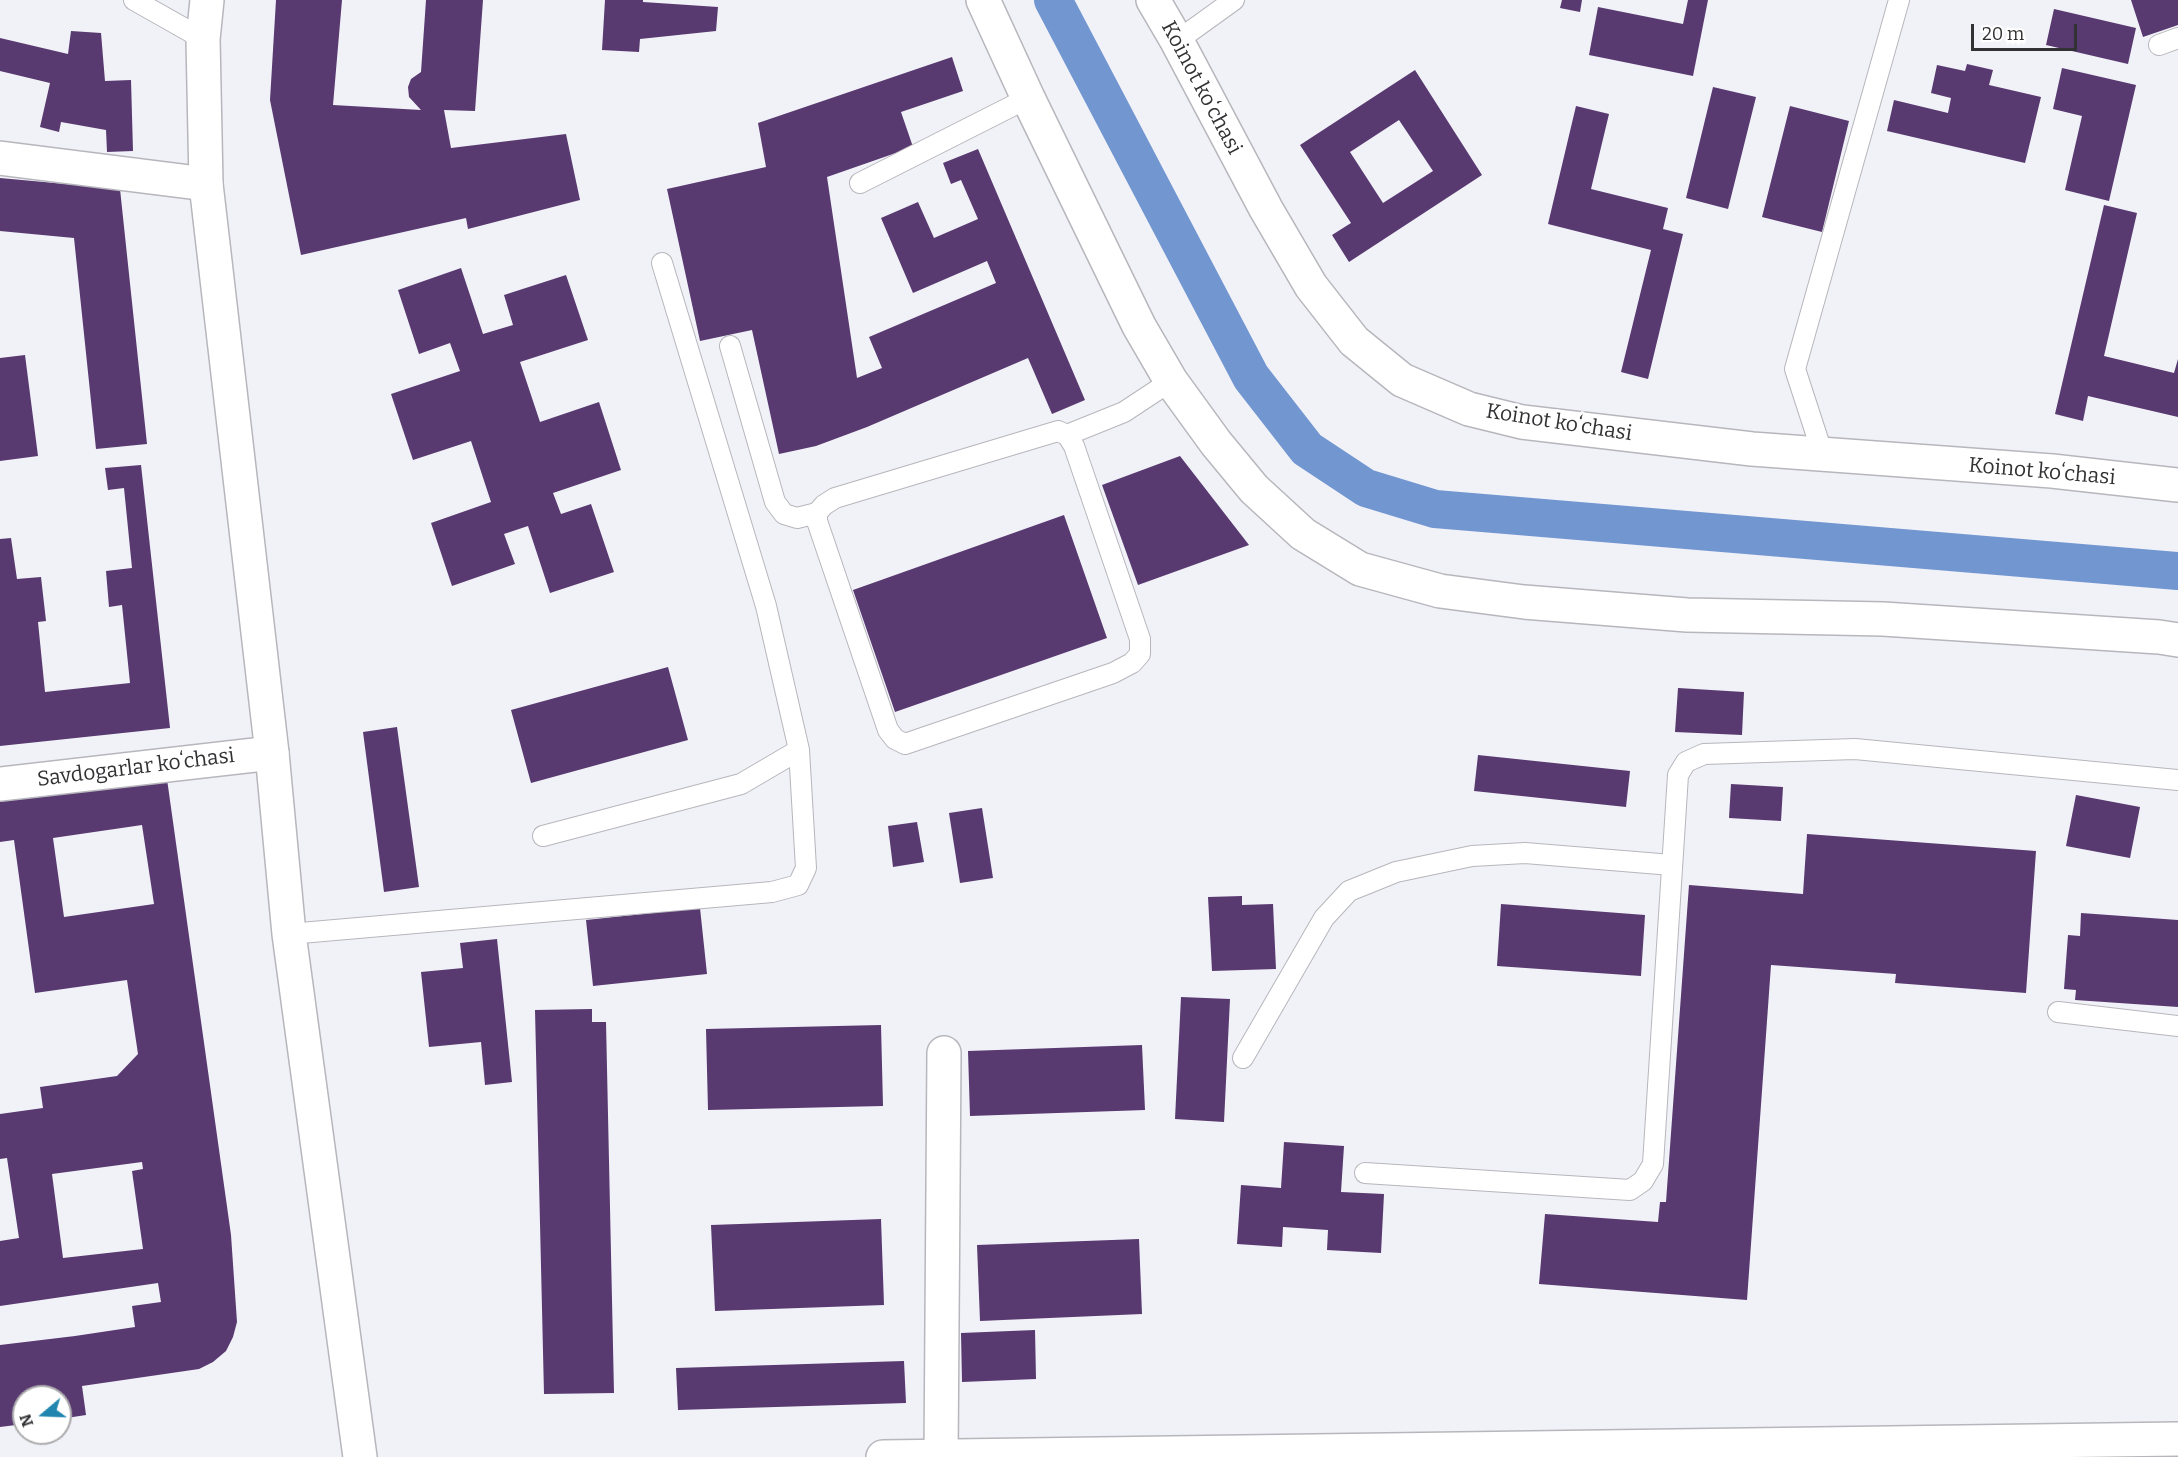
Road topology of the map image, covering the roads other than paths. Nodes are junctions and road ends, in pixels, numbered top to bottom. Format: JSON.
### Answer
{"nodes":[{"id":1,"x":134,"y":0,"type":"edge"},
{"id":2,"x":207,"y":0,"type":"edge"},
{"id":3,"x":983,"y":0,"type":"edge"},
{"id":4,"x":1153,"y":0,"type":"edge"},
{"id":5,"x":1234,"y":0,"type":"edge"},
{"id":6,"x":1899,"y":0,"type":"edge"},
{"id":7,"x":2178,"y":38,"type":"edge"},
{"id":8,"x":203,"y":39,"type":"junction"},
{"id":9,"x":1178,"y":41,"type":"junction"},
{"id":10,"x":2159,"y":45,"type":"dead end"},
{"id":11,"x":1028,"y":98,"type":"junction"},
{"id":12,"x":0,"y":158,"type":"edge"},
{"id":13,"x":860,"y":183,"type":"dead end"},
{"id":14,"x":206,"y":184,"type":"junction"},
{"id":15,"x":662,"y":263,"type":"dead end"},
{"id":16,"x":730,"y":346,"type":"dead end"},
{"id":17,"x":1171,"y":381,"type":"junction"},
{"id":18,"x":1067,"y":435,"type":"junction"},
{"id":19,"x":1823,"y":455,"type":"junction"},
{"id":20,"x":2178,"y":485,"type":"edge"},
{"id":21,"x":817,"y":513,"type":"junction"},
{"id":22,"x":2178,"y":640,"type":"edge"},
{"id":23,"x":799,"y":750,"type":"junction"},
{"id":24,"x":272,"y":753,"type":"junction"},
{"id":25,"x":2178,"y":780,"type":"edge"},
{"id":26,"x":0,"y":784,"type":"edge"},
{"id":27,"x":543,"y":836,"type":"dead end"},
{"id":28,"x":1672,"y":865,"type":"junction"},
{"id":29,"x":289,"y":933,"type":"junction"},
{"id":30,"x":2058,"y":1012,"type":"dead end"},
{"id":31,"x":2178,"y":1026,"type":"edge"},
{"id":32,"x":944,"y":1053,"type":"dead end"},
{"id":33,"x":1243,"y":1058,"type":"dead end"},
{"id":34,"x":1365,"y":1173,"type":"dead end"},
{"id":35,"x":2178,"y":1439,"type":"edge"},
{"id":36,"x":1462,"y":1453,"type":"edge"},
{"id":37,"x":941,"y":1456,"type":"edge"},
{"id":38,"x":360,"y":1457,"type":"edge"},
{"id":39,"x":883,"y":1457,"type":"edge"}],
"edges":[{"from":1,"to":8,"type":"lane"},
{"from":2,"to":8,"type":"street"},
{"from":3,"to":11,"type":"street"},
{"from":4,"to":9,"type":"street","name":"Koinot koʻchasi"},
{"from":5,"to":9,"type":"lane"},
{"from":6,"to":19,"type":"lane"},
{"from":7,"to":10,"type":"lane"},
{"from":8,"to":14,"type":"street"},
{"from":9,"to":19,"type":"street","name":"Koinot koʻchasi"},
{"from":11,"to":13,"type":"lane"},
{"from":11,"to":17,"type":"street"},
{"from":12,"to":14,"type":"street"},
{"from":14,"to":24,"type":"street"},
{"from":15,"to":23,"type":"lane"},
{"from":16,"to":21,"type":"lane"},
{"from":17,"to":18,"type":"lane"},
{"from":17,"to":22,"type":"street"},
{"from":18,"to":21,"type":"lane"},
{"from":18,"to":21,"type":"lane"},
{"from":19,"to":20,"type":"street","name":"Koinot koʻchasi"},
{"from":23,"to":27,"type":"lane"},
{"from":23,"to":29,"type":"lane"},
{"from":24,"to":26,"type":"street","name":"Savdogarlar koʻchasi"},
{"from":24,"to":29,"type":"street"},
{"from":25,"to":28,"type":"lane"},
{"from":28,"to":33,"type":"lane"},
{"from":28,"to":34,"type":"lane"},
{"from":29,"to":38,"type":"street"},
{"from":30,"to":31,"type":"lane"},
{"from":32,"to":37,"type":"street"},
{"from":35,"to":36,"type":"street"},
{"from":36,"to":37,"type":"street"},
{"from":37,"to":39,"type":"street"}]}
